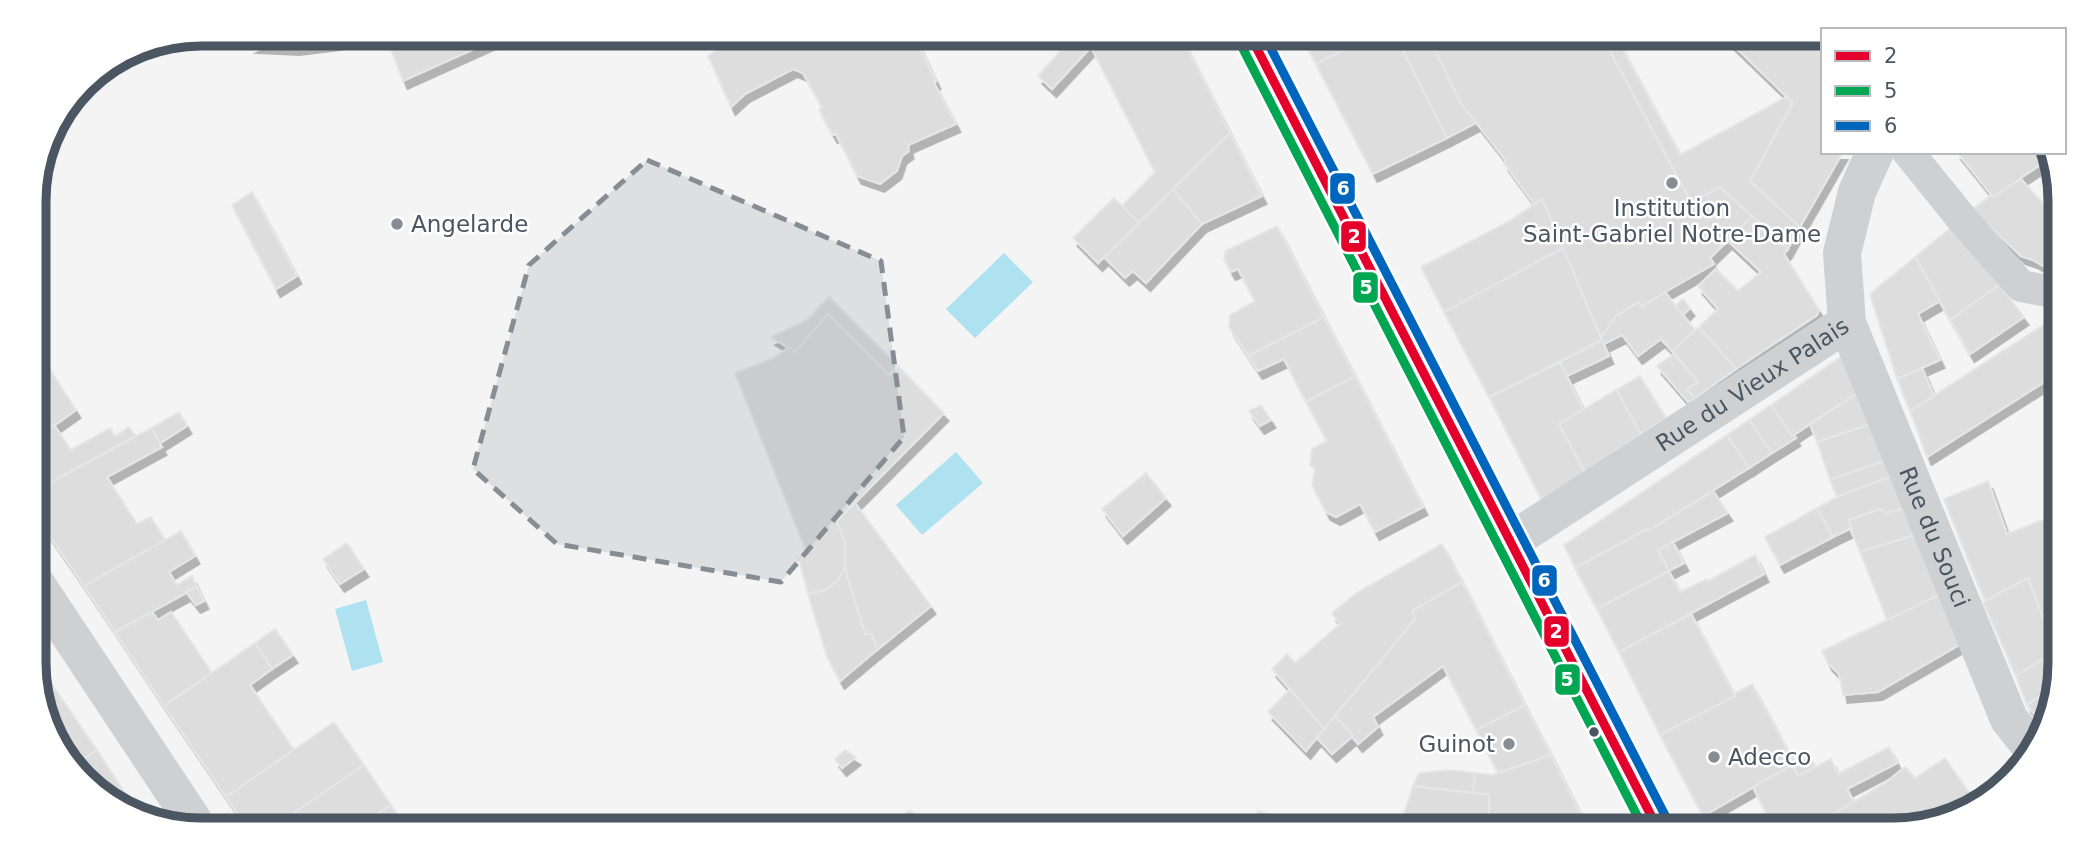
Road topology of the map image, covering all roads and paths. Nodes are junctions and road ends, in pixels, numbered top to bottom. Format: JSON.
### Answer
{"nodes":[{"id":1,"x":1256,"y":46,"type":"edge"},
{"id":2,"x":1874,"y":154,"type":"edge"},
{"id":3,"x":1910,"y":154,"type":"edge"},
{"id":4,"x":2048,"y":291,"type":"edge"},
{"id":5,"x":1847,"y":323,"type":"junction"},
{"id":6,"x":1510,"y":541,"type":"junction"},
{"id":7,"x":46,"y":599,"type":"edge"},
{"id":8,"x":2027,"y":742,"type":"edge"},
{"id":9,"x":191,"y":818,"type":"edge"},
{"id":10,"x":1652,"y":818,"type":"edge"}],
"edges":[{"from":1,"to":6,"type":"main road"},
{"from":2,"to":5,"type":"street","name":"Rue du Vieux Palais"},
{"from":3,"to":4,"type":"lane"},
{"from":5,"to":6,"type":"street","name":"Rue du Vieux Palais"},
{"from":5,"to":8,"type":"street","name":"Rue du Souci"},
{"from":6,"to":10,"type":"main road"},
{"from":7,"to":9,"type":"street"}]}
